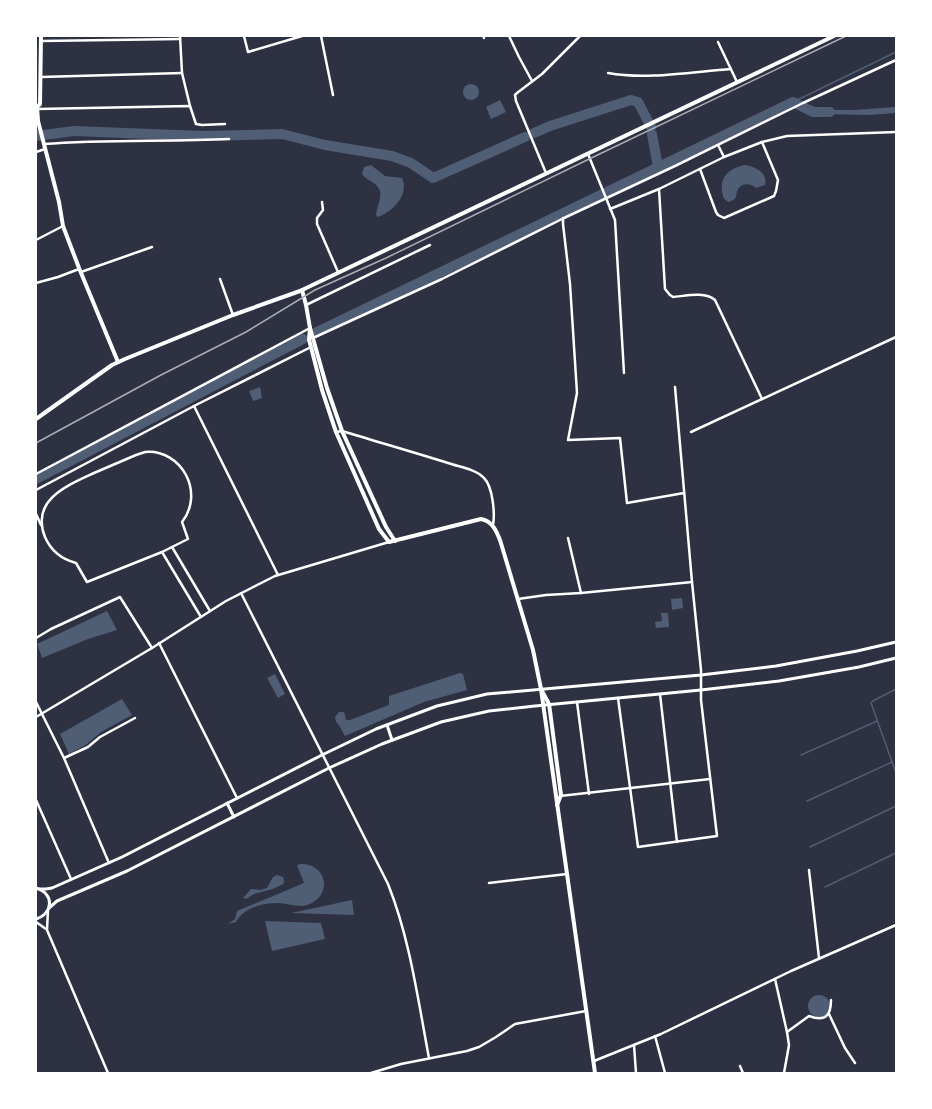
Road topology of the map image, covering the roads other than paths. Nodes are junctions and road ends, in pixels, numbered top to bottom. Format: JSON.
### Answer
{"nodes":[{"id":1,"x":41,"y":36,"type":"edge"},
{"id":2,"x":244,"y":36,"type":"edge"},
{"id":3,"x":302,"y":36,"type":"edge"},
{"id":4,"x":321,"y":36,"type":"edge"},
{"id":5,"x":509,"y":36,"type":"edge"},
{"id":6,"x":580,"y":36,"type":"edge"},
{"id":7,"x":834,"y":36,"type":"edge"},
{"id":8,"x":180,"y":37,"type":"edge"},
{"id":9,"x":41,"y":41,"type":"junction"},
{"id":10,"x":718,"y":42,"type":"dead end"},
{"id":11,"x":896,"y":60,"type":"edge"},
{"id":12,"x":731,"y":69,"type":"junction"},
{"id":13,"x":182,"y":73,"type":"junction"},
{"id":14,"x":608,"y":73,"type":"dead end"},
{"id":15,"x":41,"y":77,"type":"junction"},
{"id":16,"x":532,"y":82,"type":"junction"},
{"id":17,"x":737,"y":82,"type":"junction"},
{"id":18,"x":333,"y":95,"type":"dead end"},
{"id":19,"x":190,"y":106,"type":"junction"},
{"id":20,"x":36,"y":108,"type":"edge"},
{"id":21,"x":225,"y":124,"type":"dead end"},
{"id":22,"x":896,"y":132,"type":"edge"},
{"id":23,"x":229,"y":138,"type":"dead end"},
{"id":24,"x":762,"y":142,"type":"junction"},
{"id":25,"x":44,"y":144,"type":"junction"},
{"id":26,"x":718,"y":145,"type":"junction"},
{"id":27,"x":46,"y":149,"type":"junction"},
{"id":28,"x":36,"y":152,"type":"edge"},
{"id":29,"x":588,"y":153,"type":"junction"},
{"id":30,"x":724,"y":157,"type":"junction"},
{"id":31,"x":700,"y":168,"type":"junction"},
{"id":32,"x":546,"y":173,"type":"junction"},
{"id":33,"x":659,"y":189,"type":"junction"},
{"id":34,"x":605,"y":197,"type":"junction"},
{"id":35,"x":322,"y":202,"type":"dead end"},
{"id":36,"x":610,"y":209,"type":"junction"},
{"id":37,"x":564,"y":218,"type":"junction"},
{"id":38,"x":63,"y":226,"type":"junction"},
{"id":39,"x":36,"y":240,"type":"edge"},
{"id":40,"x":430,"y":245,"type":"dead end"},
{"id":41,"x":152,"y":247,"type":"dead end"},
{"id":42,"x":80,"y":270,"type":"junction"},
{"id":43,"x":338,"y":272,"type":"junction"},
{"id":44,"x":220,"y":279,"type":"dead end"},
{"id":45,"x":36,"y":283,"type":"edge"},
{"id":46,"x":302,"y":290,"type":"junction"},
{"id":47,"x":306,"y":304,"type":"junction"},
{"id":48,"x":233,"y":315,"type":"junction"},
{"id":49,"x":310,"y":328,"type":"junction"},
{"id":50,"x":896,"y":337,"type":"edge"},
{"id":51,"x":311,"y":339,"type":"junction"},
{"id":52,"x":311,"y":347,"type":"junction"},
{"id":53,"x":118,"y":362,"type":"junction"},
{"id":54,"x":624,"y":373,"type":"dead end"},
{"id":55,"x":675,"y":387,"type":"dead end"},
{"id":56,"x":762,"y":399,"type":"junction"},
{"id":57,"x":194,"y":406,"type":"junction"},
{"id":58,"x":36,"y":418,"type":"edge"},
{"id":59,"x":342,"y":431,"type":"junction"},
{"id":60,"x":336,"y":432,"type":"junction"},
{"id":61,"x":691,"y":432,"type":"dead end"},
{"id":62,"x":36,"y":474,"type":"edge"},
{"id":63,"x":36,"y":490,"type":"edge"},
{"id":64,"x":684,"y":493,"type":"junction"},
{"id":65,"x":36,"y":514,"type":"edge"},
{"id":66,"x":493,"y":525,"type":"junction"},
{"id":67,"x":43,"y":529,"type":"junction"},
{"id":68,"x":568,"y":538,"type":"dead end"},
{"id":69,"x":395,"y":541,"type":"junction"},
{"id":70,"x":389,"y":542,"type":"junction"},
{"id":71,"x":172,"y":547,"type":"junction"},
{"id":72,"x":162,"y":552,"type":"junction"},
{"id":73,"x":278,"y":575,"type":"junction"},
{"id":74,"x":692,"y":582,"type":"junction"},
{"id":75,"x":241,"y":593,"type":"junction"},
{"id":76,"x":582,"y":593,"type":"junction"},
{"id":77,"x":518,"y":599,"type":"junction"},
{"id":78,"x":210,"y":611,"type":"junction"},
{"id":79,"x":200,"y":617,"type":"junction"},
{"id":80,"x":36,"y":638,"type":"edge"},
{"id":81,"x":896,"y":642,"type":"edge"},
{"id":82,"x":159,"y":643,"type":"junction"},
{"id":83,"x":152,"y":648,"type":"junction"},
{"id":84,"x":896,"y":658,"type":"edge"},
{"id":85,"x":702,"y":675,"type":"junction"},
{"id":86,"x":541,"y":689,"type":"junction"},
{"id":87,"x":701,"y":690,"type":"junction"},
{"id":88,"x":660,"y":694,"type":"junction"},
{"id":89,"x":618,"y":698,"type":"junction"},
{"id":90,"x":36,"y":702,"type":"edge"},
{"id":91,"x":577,"y":702,"type":"junction"},
{"id":92,"x":549,"y":704,"type":"junction"},
{"id":93,"x":543,"y":705,"type":"junction"},
{"id":94,"x":42,"y":714,"type":"junction"},
{"id":95,"x":36,"y":717,"type":"edge"},
{"id":96,"x":135,"y":718,"type":"dead end"},
{"id":97,"x":387,"y":725,"type":"junction"},
{"id":98,"x":392,"y":740,"type":"junction"},
{"id":99,"x":322,"y":755,"type":"junction"},
{"id":100,"x":64,"y":758,"type":"junction"},
{"id":101,"x":329,"y":768,"type":"junction"},
{"id":102,"x":710,"y":779,"type":"junction"},
{"id":103,"x":670,"y":784,"type":"junction"},
{"id":104,"x":630,"y":789,"type":"junction"},
{"id":105,"x":589,"y":794,"type":"junction"},
{"id":106,"x":560,"y":796,"type":"junction"},
{"id":107,"x":237,"y":798,"type":"junction"},
{"id":108,"x":36,"y":800,"type":"edge"},
{"id":109,"x":227,"y":803,"type":"junction"},
{"id":110,"x":557,"y":807,"type":"junction"},
{"id":111,"x":234,"y":817,"type":"junction"},
{"id":112,"x":677,"y":842,"type":"junction"},
{"id":113,"x":109,"y":863,"type":"junction"},
{"id":114,"x":809,"y":870,"type":"dead end"},
{"id":115,"x":567,"y":874,"type":"junction"},
{"id":116,"x":71,"y":879,"type":"junction"},
{"id":117,"x":489,"y":883,"type":"dead end"},
{"id":118,"x":37,"y":888,"type":"edge"},
{"id":119,"x":49,"y":908,"type":"junction"},
{"id":120,"x":36,"y":919,"type":"edge"},
{"id":121,"x":36,"y":922,"type":"edge"},
{"id":122,"x":896,"y":925,"type":"edge"},
{"id":123,"x":47,"y":930,"type":"junction"},
{"id":124,"x":819,"y":958,"type":"junction"},
{"id":125,"x":775,"y":979,"type":"junction"},
{"id":126,"x":831,"y":1000,"type":"dead end"},
{"id":127,"x":586,"y":1011,"type":"junction"},
{"id":128,"x":829,"y":1013,"type":"junction"},
{"id":129,"x":787,"y":1032,"type":"junction"},
{"id":130,"x":655,"y":1036,"type":"junction"},
{"id":131,"x":634,"y":1045,"type":"junction"},
{"id":132,"x":430,"y":1058,"type":"junction"},
{"id":133,"x":593,"y":1062,"type":"junction"},
{"id":134,"x":855,"y":1063,"type":"dead end"},
{"id":135,"x":740,"y":1066,"type":"dead end"},
{"id":136,"x":108,"y":1073,"type":"edge"},
{"id":137,"x":371,"y":1073,"type":"edge"},
{"id":138,"x":595,"y":1073,"type":"edge"},
{"id":139,"x":636,"y":1073,"type":"edge"},
{"id":140,"x":665,"y":1073,"type":"edge"},
{"id":141,"x":743,"y":1073,"type":"edge"},
{"id":142,"x":784,"y":1073,"type":"edge"}],
"edges":[{"from":1,"to":9,"type":"main road"},
{"from":2,"to":3,"type":"street"},
{"from":4,"to":18,"type":"street"},
{"from":5,"to":16,"type":"street"},
{"from":6,"to":16,"type":"street"},
{"from":7,"to":17,"type":"main road"},
{"from":8,"to":9,"type":"street"},
{"from":8,"to":13,"type":"street"},
{"from":9,"to":15,"type":"main road"},
{"from":10,"to":12,"type":"street"},
{"from":11,"to":26,"type":"street"},
{"from":12,"to":14,"type":"street"},
{"from":12,"to":17,"type":"street"},
{"from":13,"to":15,"type":"street"},
{"from":13,"to":19,"type":"street"},
{"from":15,"to":20,"type":"main road"},
{"from":16,"to":32,"type":"street"},
{"from":17,"to":29,"type":"main road"},
{"from":19,"to":20,"type":"street"},
{"from":19,"to":21,"type":"street"},
{"from":20,"to":25,"type":"main road"},
{"from":22,"to":24,"type":"street"},
{"from":23,"to":25,"type":"street"},
{"from":24,"to":30,"type":"street"},
{"from":24,"to":31,"type":"street"},
{"from":25,"to":27,"type":"main road"},
{"from":26,"to":30,"type":"street"},
{"from":26,"to":34,"type":"street"},
{"from":27,"to":28,"type":"street"},
{"from":27,"to":38,"type":"main road"},
{"from":29,"to":32,"type":"main road"},
{"from":29,"to":34,"type":"street"},
{"from":30,"to":31,"type":"street"},
{"from":31,"to":33,"type":"street"},
{"from":32,"to":43,"type":"main road"},
{"from":33,"to":36,"type":"street"},
{"from":33,"to":56,"type":"street"},
{"from":34,"to":36,"type":"street"},
{"from":34,"to":37,"type":"street"},
{"from":35,"to":43,"type":"street"},
{"from":36,"to":54,"type":"street"},
{"from":37,"to":51,"type":"street"},
{"from":37,"to":64,"type":"street"},
{"from":38,"to":39,"type":"street"},
{"from":38,"to":42,"type":"main road"},
{"from":40,"to":47,"type":"street"},
{"from":41,"to":42,"type":"street"},
{"from":42,"to":45,"type":"street"},
{"from":42,"to":53,"type":"main road"},
{"from":43,"to":46,"type":"main road"},
{"from":44,"to":48,"type":"street"},
{"from":46,"to":47,"type":"main road"},
{"from":46,"to":48,"type":"main road"},
{"from":47,"to":49,"type":"main road"},
{"from":48,"to":53,"type":"main road"},
{"from":49,"to":51,"type":"main road"},
{"from":49,"to":62,"type":"street"},
{"from":50,"to":56,"type":"street"},
{"from":51,"to":52,"type":"main road"},
{"from":51,"to":59,"type":"main road"},
{"from":52,"to":57,"type":"street"},
{"from":52,"to":60,"type":"main road"},
{"from":53,"to":58,"type":"main road"},
{"from":55,"to":64,"type":"street"},
{"from":56,"to":61,"type":"street"},
{"from":57,"to":63,"type":"street"},
{"from":57,"to":73,"type":"street"},
{"from":59,"to":60,"type":"street"},
{"from":59,"to":66,"type":"street"},
{"from":59,"to":69,"type":"main road"},
{"from":60,"to":70,"type":"main road"},
{"from":64,"to":74,"type":"street"},
{"from":65,"to":67,"type":"street"},
{"from":66,"to":69,"type":"main road"},
{"from":66,"to":77,"type":"main road"},
{"from":67,"to":71,"type":"street"},
{"from":67,"to":72,"type":"street"},
{"from":68,"to":76,"type":"street"},
{"from":69,"to":70,"type":"main road"},
{"from":70,"to":73,"type":"street"},
{"from":71,"to":72,"type":"street"},
{"from":71,"to":78,"type":"street"},
{"from":72,"to":79,"type":"street"},
{"from":73,"to":75,"type":"street"},
{"from":74,"to":76,"type":"street"},
{"from":74,"to":85,"type":"street"},
{"from":75,"to":78,"type":"street"},
{"from":75,"to":99,"type":"street"},
{"from":76,"to":77,"type":"street"},
{"from":77,"to":86,"type":"main road"},
{"from":78,"to":79,"type":"street"},
{"from":79,"to":82,"type":"street"},
{"from":80,"to":83,"type":"street"},
{"from":81,"to":85,"type":"street"},
{"from":82,"to":83,"type":"street"},
{"from":82,"to":107,"type":"street"},
{"from":83,"to":94,"type":"street"},
{"from":84,"to":87,"type":"street"},
{"from":85,"to":86,"type":"street"},
{"from":85,"to":87,"type":"street"},
{"from":86,"to":92,"type":"main road"},
{"from":86,"to":93,"type":"main road"},
{"from":86,"to":97,"type":"street"},
{"from":87,"to":88,"type":"street"},
{"from":87,"to":102,"type":"street"},
{"from":88,"to":89,"type":"street"},
{"from":88,"to":103,"type":"street"},
{"from":89,"to":91,"type":"street"},
{"from":89,"to":104,"type":"street"},
{"from":90,"to":94,"type":"street"},
{"from":91,"to":92,"type":"street"},
{"from":91,"to":105,"type":"street"},
{"from":92,"to":93,"type":"street"},
{"from":92,"to":106,"type":"main road"},
{"from":93,"to":98,"type":"street"},
{"from":93,"to":110,"type":"main road"},
{"from":94,"to":95,"type":"street"},
{"from":94,"to":100,"type":"street"},
{"from":96,"to":100,"type":"street"},
{"from":97,"to":98,"type":"street"},
{"from":97,"to":99,"type":"street"},
{"from":98,"to":101,"type":"street"},
{"from":99,"to":101,"type":"street"},
{"from":99,"to":107,"type":"street"},
{"from":100,"to":113,"type":"street"},
{"from":101,"to":111,"type":"street"},
{"from":101,"to":132,"type":"street"},
{"from":102,"to":103,"type":"street"},
{"from":102,"to":112,"type":"street"},
{"from":103,"to":104,"type":"street"},
{"from":103,"to":112,"type":"street"},
{"from":104,"to":105,"type":"street"},
{"from":104,"to":112,"type":"street"},
{"from":105,"to":106,"type":"street"},
{"from":106,"to":110,"type":"main road"},
{"from":107,"to":109,"type":"street"},
{"from":108,"to":116,"type":"street"},
{"from":109,"to":111,"type":"street"},
{"from":109,"to":113,"type":"street"},
{"from":110,"to":115,"type":"main road"},
{"from":111,"to":119,"type":"street"},
{"from":113,"to":116,"type":"street"},
{"from":114,"to":124,"type":"street"},
{"from":115,"to":117,"type":"street"},
{"from":115,"to":127,"type":"main road"},
{"from":116,"to":118,"type":"street"},
{"from":118,"to":119,"type":"street"},
{"from":119,"to":120,"type":"street"},
{"from":119,"to":123,"type":"street"},
{"from":121,"to":123,"type":"street"},
{"from":122,"to":124,"type":"street"},
{"from":123,"to":136,"type":"street"},
{"from":124,"to":125,"type":"street"},
{"from":125,"to":129,"type":"street"},
{"from":125,"to":130,"type":"street"},
{"from":126,"to":128,"type":"street"},
{"from":127,"to":132,"type":"street"},
{"from":127,"to":133,"type":"main road"},
{"from":128,"to":129,"type":"street"},
{"from":128,"to":134,"type":"street"},
{"from":129,"to":142,"type":"street"},
{"from":130,"to":131,"type":"street"},
{"from":130,"to":140,"type":"street"},
{"from":131,"to":133,"type":"street"},
{"from":131,"to":139,"type":"street"},
{"from":132,"to":137,"type":"street"},
{"from":133,"to":138,"type":"main road"},
{"from":135,"to":141,"type":"street"}]}
